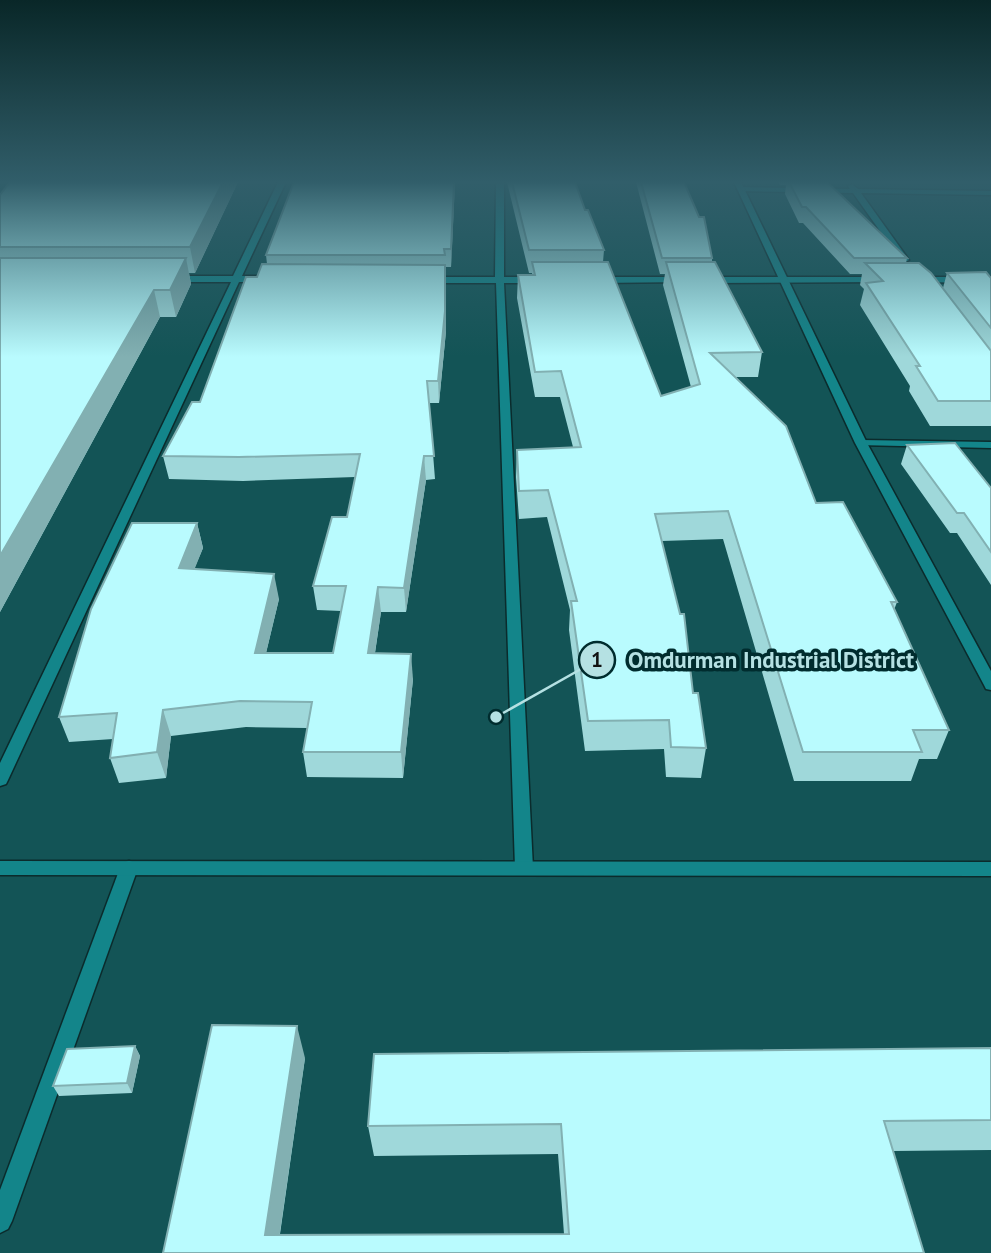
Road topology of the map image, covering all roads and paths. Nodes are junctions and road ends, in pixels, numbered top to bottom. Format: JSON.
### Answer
{"nodes":[{"id":1,"x":254,"y":240,"type":"edge"},
{"id":2,"x":501,"y":240,"type":"edge"},
{"id":3,"x":764,"y":240,"type":"edge"},
{"id":4,"x":891,"y":240,"type":"edge"},
{"id":5,"x":167,"y":279,"type":"edge"},
{"id":6,"x":236,"y":279,"type":"junction"},
{"id":7,"x":278,"y":279,"type":"edge"},
{"id":8,"x":418,"y":280,"type":"edge"},
{"id":9,"x":502,"y":280,"type":"junction"},
{"id":10,"x":542,"y":280,"type":"edge"},
{"id":11,"x":582,"y":280,"type":"edge"},
{"id":12,"x":689,"y":280,"type":"edge"},
{"id":13,"x":702,"y":280,"type":"edge"},
{"id":14,"x":892,"y":280,"type":"edge"},
{"id":15,"x":906,"y":280,"type":"edge"},
{"id":16,"x":919,"y":280,"type":"junction"},
{"id":17,"x":991,"y":280,"type":"edge"},
{"id":18,"x":783,"y":281,"type":"junction"},
{"id":19,"x":927,"y":290,"type":"edge"},
{"id":20,"x":861,"y":443,"type":"junction"},
{"id":21,"x":991,"y":445,"type":"edge"},
{"id":22,"x":991,"y":685,"type":"edge"},
{"id":23,"x":0,"y":780,"type":"edge"},
{"id":24,"x":0,"y":868,"type":"edge"},
{"id":25,"x":129,"y":868,"type":"junction"},
{"id":26,"x":524,"y":868,"type":"junction"},
{"id":27,"x":991,"y":869,"type":"edge"},
{"id":28,"x":0,"y":1221,"type":"edge"}],
"edges":[{"from":1,"to":6,"type":"street"},
{"from":2,"to":9,"type":"street"},
{"from":3,"to":18,"type":"street"},
{"from":4,"to":16,"type":"street"},
{"from":5,"to":6,"type":"street"},
{"from":6,"to":7,"type":"street"},
{"from":6,"to":23,"type":"street"},
{"from":8,"to":9,"type":"street"},
{"from":9,"to":10,"type":"street"},
{"from":9,"to":26,"type":"street"},
{"from":11,"to":12,"type":"street"},
{"from":13,"to":18,"type":"street"},
{"from":14,"to":18,"type":"street"},
{"from":15,"to":16,"type":"street"},
{"from":16,"to":17,"type":"street"},
{"from":16,"to":19,"type":"street"},
{"from":18,"to":20,"type":"street"},
{"from":20,"to":21,"type":"street"},
{"from":20,"to":22,"type":"street"},
{"from":24,"to":25,"type":"street"},
{"from":25,"to":26,"type":"street"},
{"from":25,"to":28,"type":"street"},
{"from":26,"to":27,"type":"street"}]}
